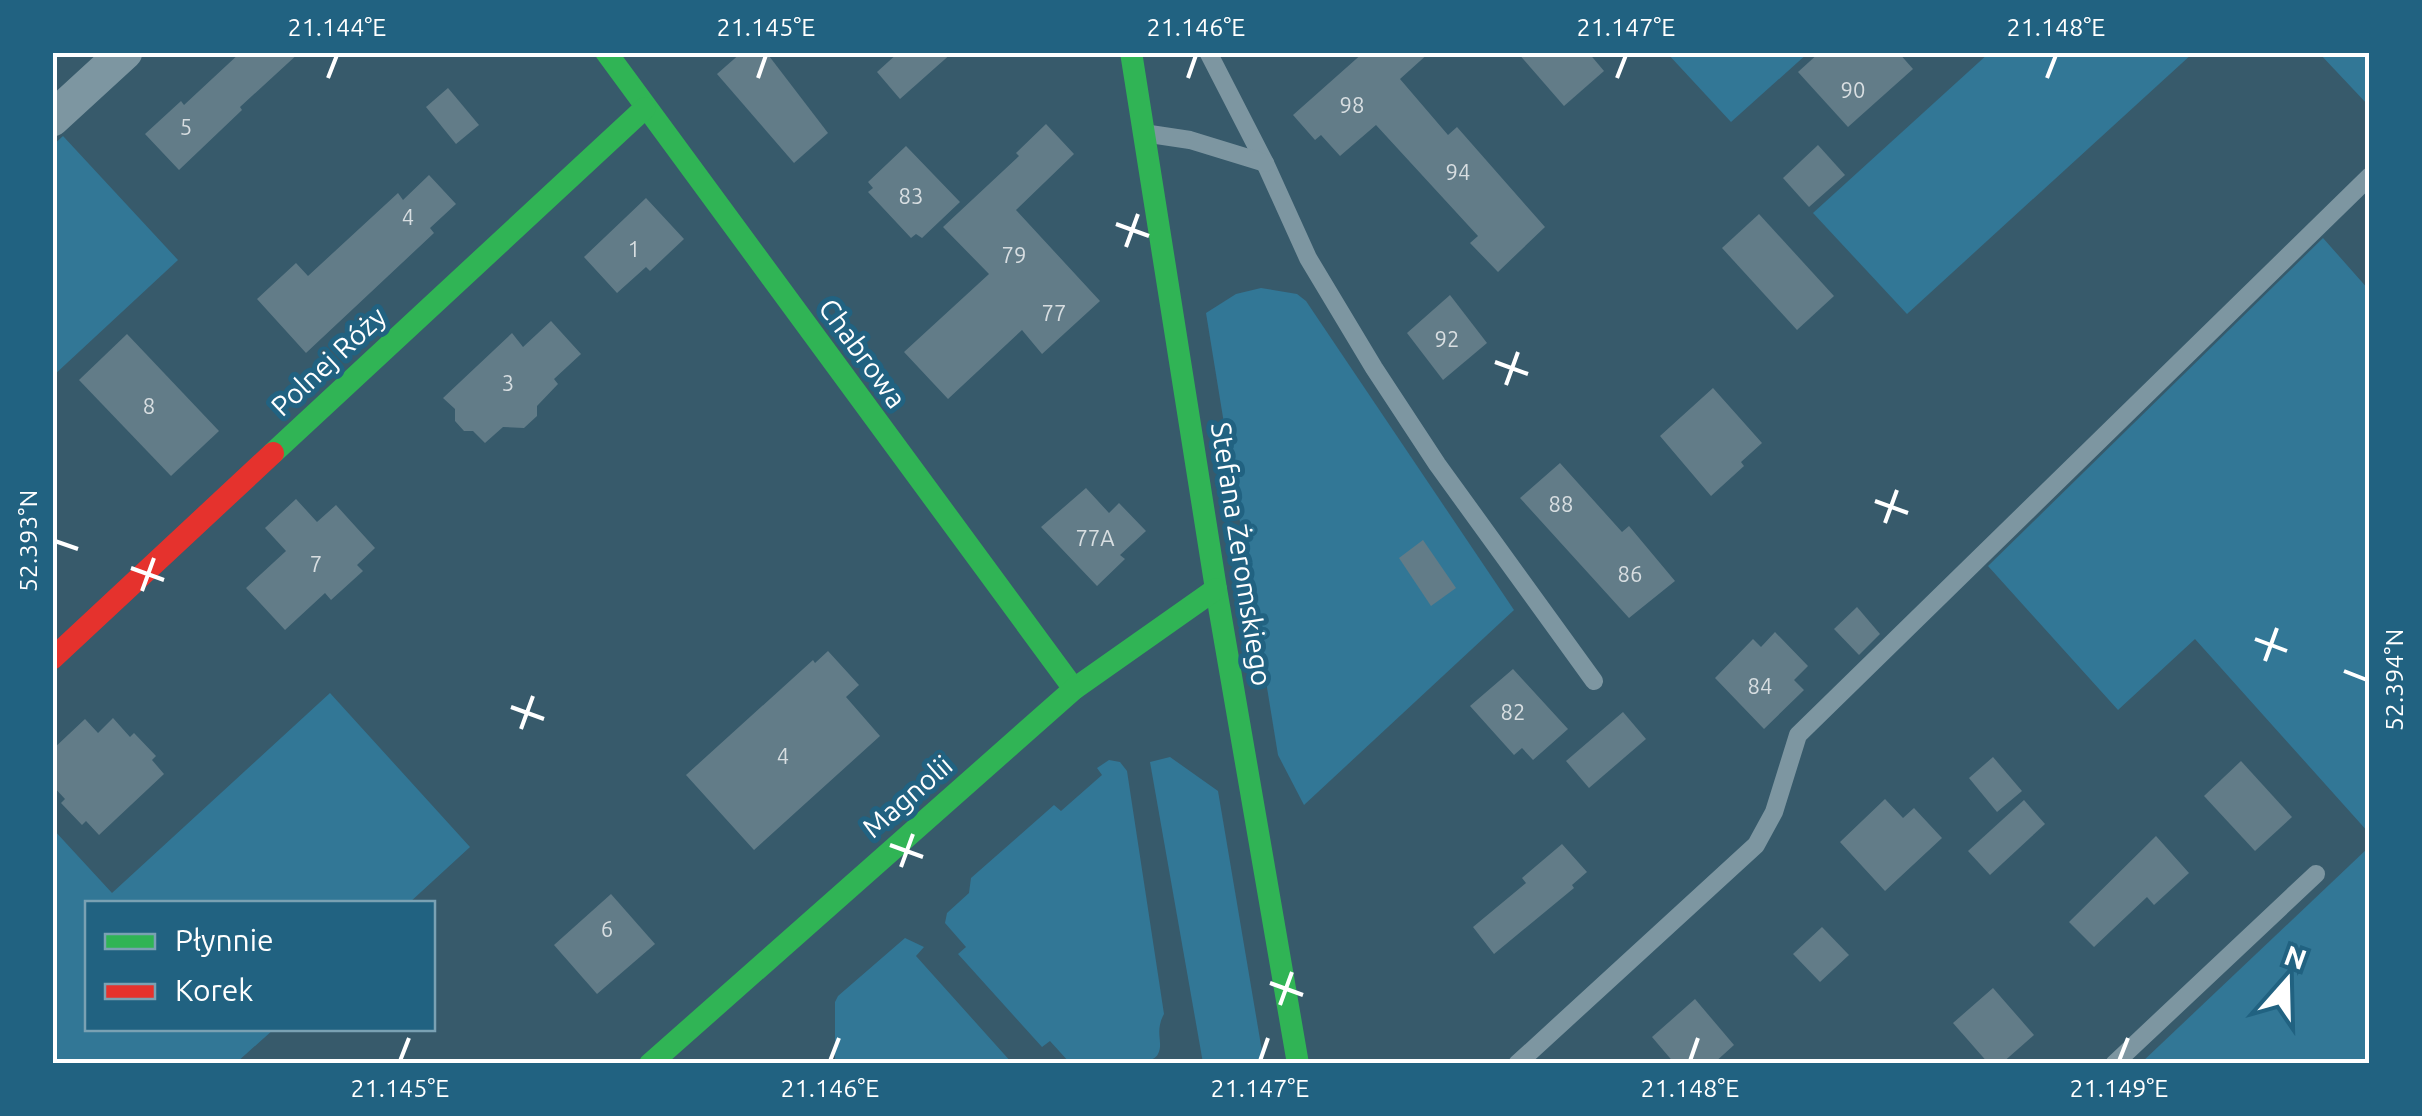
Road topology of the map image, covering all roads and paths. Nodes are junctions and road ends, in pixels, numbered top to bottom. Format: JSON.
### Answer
{"nodes":[{"id":1,"x":125,"y":52,"type":"edge"},
{"id":2,"x":606,"y":52,"type":"edge"},
{"id":3,"x":1131,"y":52,"type":"edge"},
{"id":4,"x":1208,"y":52,"type":"edge"},
{"id":5,"x":645,"y":108,"type":"junction"},
{"id":6,"x":52,"y":119,"type":"edge"},
{"id":7,"x":1144,"y":134,"type":"junction"},
{"id":8,"x":1265,"y":164,"type":"junction"},
{"id":9,"x":2370,"y":176,"type":"edge"},
{"id":10,"x":1216,"y":589,"type":"junction"},
{"id":11,"x":52,"y":659,"type":"edge"},
{"id":12,"x":1594,"y":681,"type":"dead end"},
{"id":13,"x":1074,"y":689,"type":"junction"},
{"id":14,"x":2316,"y":874,"type":"dead end"},
{"id":15,"x":650,"y":1064,"type":"edge"},
{"id":16,"x":1298,"y":1064,"type":"edge"},
{"id":17,"x":1517,"y":1064,"type":"edge"},
{"id":18,"x":2114,"y":1064,"type":"edge"}],
"edges":[{"from":1,"to":6,"type":"street"},
{"from":2,"to":5,"type":"street","name":"Chabrowa"},
{"from":3,"to":7,"type":"street","name":"Stefana Żeromskiego"},
{"from":4,"to":8,"type":"lane"},
{"from":5,"to":11,"type":"street","name":"Polnej Róży"},
{"from":5,"to":13,"type":"street","name":"Chabrowa"},
{"from":7,"to":8,"type":"lane"},
{"from":7,"to":10,"type":"street","name":"Stefana Żeromskiego"},
{"from":8,"to":12,"type":"lane"},
{"from":9,"to":17,"type":"lane"},
{"from":10,"to":13,"type":"street","name":"Magnolii"},
{"from":10,"to":16,"type":"street","name":"Stefana Żeromskiego"},
{"from":13,"to":15,"type":"street","name":"Magnolii"},
{"from":14,"to":18,"type":"lane"}]}
